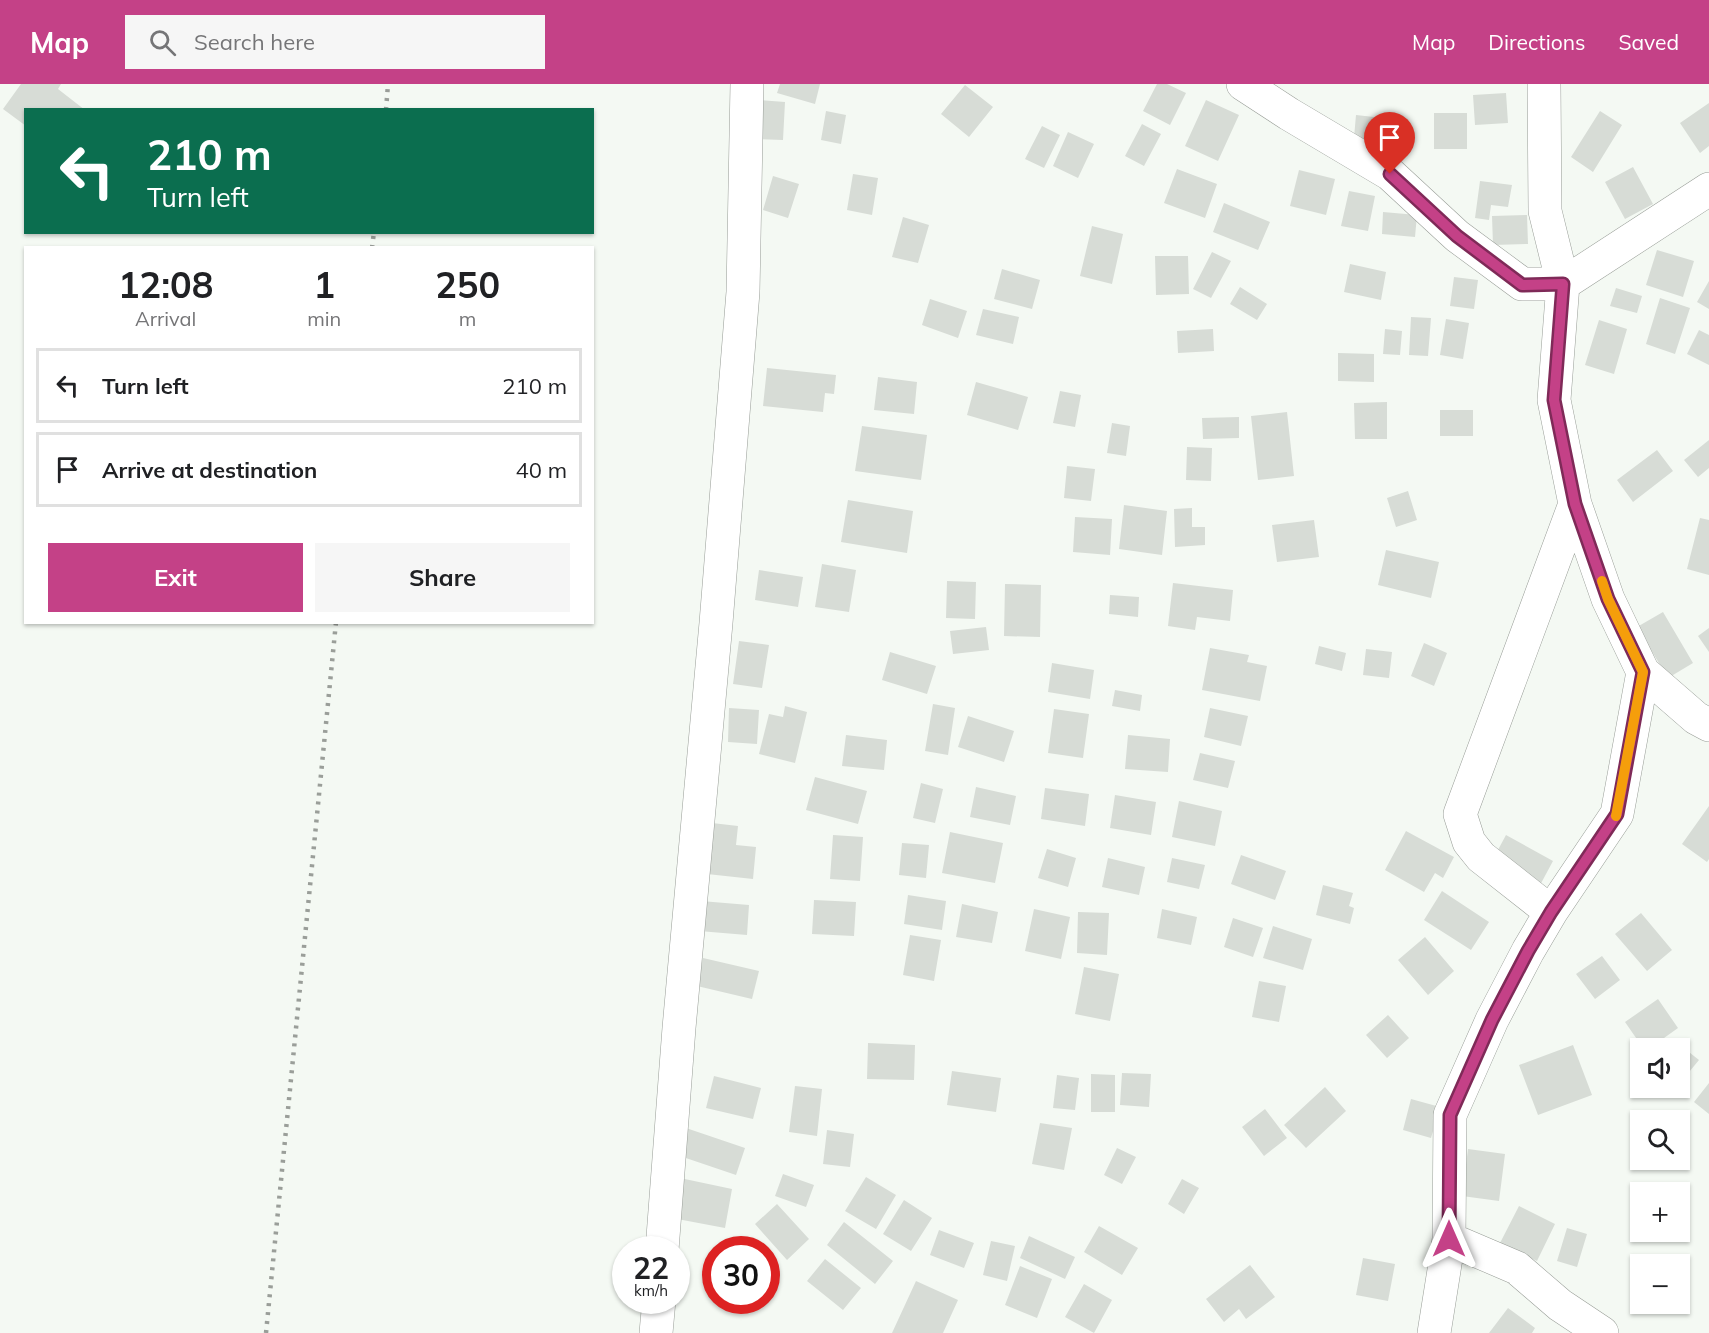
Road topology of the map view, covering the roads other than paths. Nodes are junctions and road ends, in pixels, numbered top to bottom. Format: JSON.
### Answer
{"nodes":[{"id":1,"x":747,"y":84,"type":"edge"},
{"id":2,"x":1243,"y":84,"type":"edge"},
{"id":3,"x":1544,"y":84,"type":"edge"},
{"id":4,"x":1709,"y":189,"type":"edge"},
{"id":5,"x":1563,"y":284,"type":"junction"},
{"id":6,"x":1575,"y":504,"type":"junction"},
{"id":7,"x":1643,"y":672,"type":"junction"},
{"id":8,"x":1709,"y":725,"type":"edge"},
{"id":9,"x":1551,"y":912,"type":"junction"},
{"id":10,"x":664,"y":1236,"type":"edge"},
{"id":11,"x":1449,"y":1239,"type":"junction"},
{"id":12,"x":658,"y":1314,"type":"edge"},
{"id":13,"x":656,"y":1333,"type":"edge"},
{"id":14,"x":1434,"y":1333,"type":"edge"},
{"id":15,"x":1602,"y":1333,"type":"edge"}],
"edges":[{"from":1,"to":10,"type":"street"},
{"from":2,"to":5,"type":"street"},
{"from":3,"to":5,"type":"street"},
{"from":4,"to":5,"type":"street"},
{"from":5,"to":6,"type":"street"},
{"from":6,"to":7,"type":"street"},
{"from":6,"to":9,"type":"street"},
{"from":7,"to":8,"type":"street"},
{"from":7,"to":9,"type":"street"},
{"from":9,"to":11,"type":"street"},
{"from":11,"to":14,"type":"street"},
{"from":11,"to":15,"type":"street"},
{"from":12,"to":13,"type":"street"}]}
